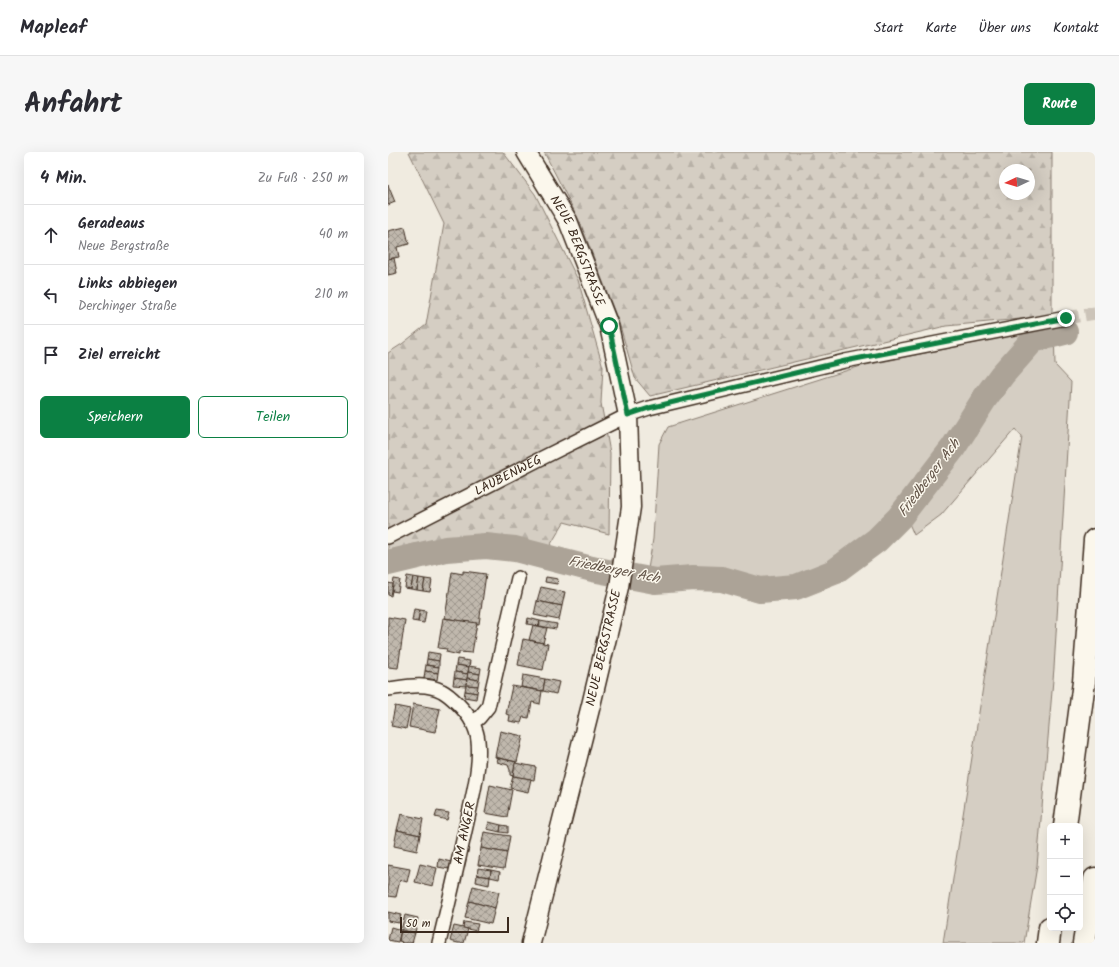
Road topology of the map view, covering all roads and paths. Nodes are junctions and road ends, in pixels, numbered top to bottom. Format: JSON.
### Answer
{"nodes":[{"id":1,"x":526,"y":152,"type":"edge"},
{"id":2,"x":1066,"y":318,"type":"tunnel mouth"},
{"id":3,"x":628,"y":415,"type":"junction"},
{"id":4,"x":388,"y":537,"type":"edge"},
{"id":5,"x":1095,"y":540,"type":"edge"},
{"id":6,"x":518,"y":578,"type":"dead end"},
{"id":7,"x":388,"y":689,"type":"edge"},
{"id":8,"x":472,"y":722,"type":"junction"},
{"id":9,"x":1065,"y":823,"type":"edge"},
{"id":10,"x":1095,"y":879,"type":"edge"},
{"id":11,"x":1050,"y":931,"type":"edge"},
{"id":12,"x":439,"y":943,"type":"edge"},
{"id":13,"x":531,"y":943,"type":"edge"},
{"id":14,"x":1048,"y":943,"type":"edge"},
{"id":15,"x":1084,"y":943,"type":"edge"}],
"edges":[{"from":1,"to":3,"type":"main road","name":"NEUE BERGSTRASSE"},
{"from":2,"to":3,"type":"street","name":"LAUBENWEG"},
{"from":3,"to":4,"type":"street","name":"LAUBENWEG"},
{"from":3,"to":13,"type":"main road","name":"NEUE BERGSTRASSE"},
{"from":5,"to":9,"type":"highway"},
{"from":6,"to":8,"type":"street"},
{"from":7,"to":8,"type":"street","name":"AM ANGER"},
{"from":8,"to":12,"type":"street","name":"AM ANGER"},
{"from":10,"to":15,"type":"highway"},
{"from":11,"to":14,"type":"highway"}]}
